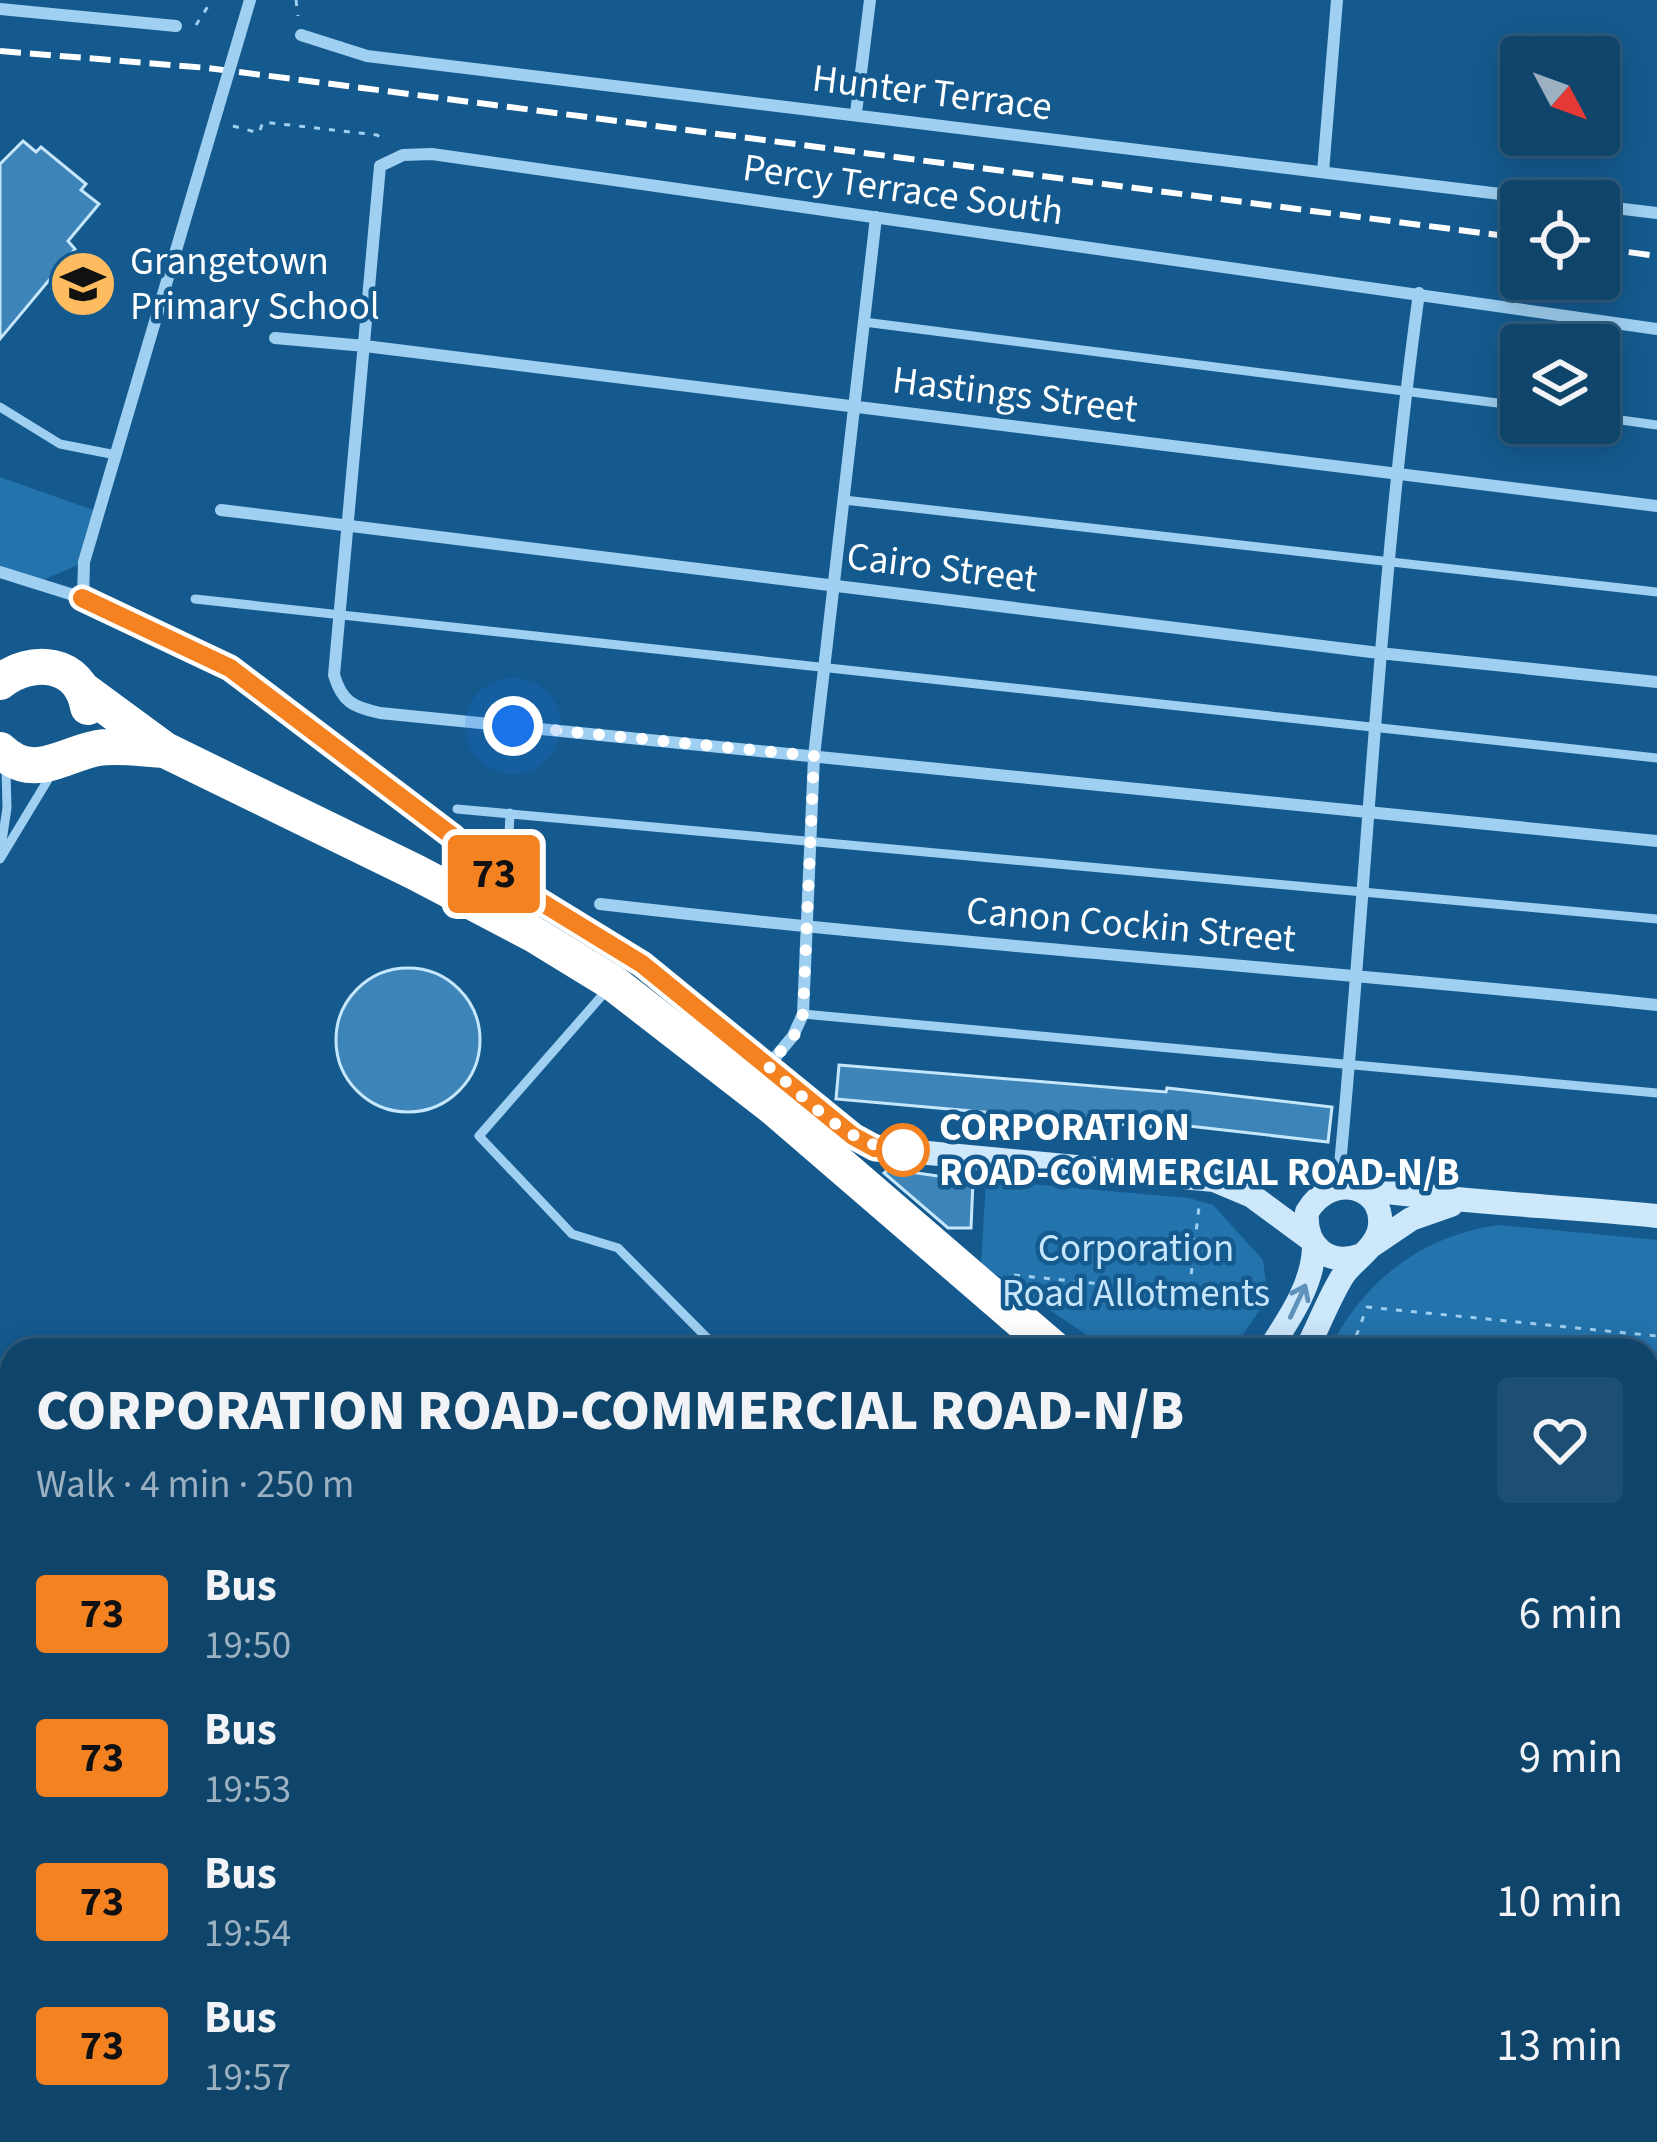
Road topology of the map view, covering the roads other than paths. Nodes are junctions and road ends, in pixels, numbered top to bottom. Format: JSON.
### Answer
{"nodes":[{"id":1,"x":250,"y":0,"type":"edge"},
{"id":2,"x":870,"y":0,"type":"edge"},
{"id":3,"x":1337,"y":0,"type":"edge"},
{"id":4,"x":0,"y":9,"type":"edge"},
{"id":5,"x":176,"y":26,"type":"road end"},
{"id":6,"x":301,"y":35,"type":"dead end"},
{"id":7,"x":856,"y":113,"type":"junction"},
{"id":8,"x":1323,"y":172,"type":"junction"},
{"id":9,"x":1500,"y":194,"type":"edge"},
{"id":10,"x":1620,"y":209,"type":"edge"},
{"id":11,"x":1657,"y":213,"type":"edge"},
{"id":12,"x":876,"y":217,"type":"junction"},
{"id":13,"x":1419,"y":292,"type":"junction"},
{"id":14,"x":864,"y":322,"type":"junction"},
{"id":15,"x":1657,"y":329,"type":"edge"},
{"id":16,"x":275,"y":338,"type":"dead end"},
{"id":17,"x":365,"y":346,"type":"junction"},
{"id":18,"x":1406,"y":391,"type":"junction"},
{"id":19,"x":1500,"y":403,"type":"edge"},
{"id":20,"x":854,"y":406,"type":"junction"},
{"id":21,"x":0,"y":407,"type":"edge"},
{"id":22,"x":1620,"y":420,"type":"edge"},
{"id":23,"x":1657,"y":425,"type":"edge"},
{"id":24,"x":116,"y":454,"type":"junction"},
{"id":25,"x":1395,"y":472,"type":"junction"},
{"id":26,"x":844,"y":500,"type":"junction"},
{"id":27,"x":1657,"y":506,"type":"edge"},
{"id":28,"x":221,"y":510,"type":"dead end"},
{"id":29,"x":349,"y":525,"type":"junction"},
{"id":30,"x":1387,"y":561,"type":"junction"},
{"id":31,"x":0,"y":572,"type":"edge"},
{"id":32,"x":834,"y":585,"type":"junction"},
{"id":33,"x":1657,"y":592,"type":"edge"},
{"id":34,"x":82,"y":598,"type":"junction"},
{"id":35,"x":195,"y":599,"type":"dead end"},
{"id":36,"x":340,"y":614,"type":"junction"},
{"id":37,"x":1379,"y":653,"type":"junction"},
{"id":38,"x":824,"y":666,"type":"junction"},
{"id":39,"x":10,"y":673,"type":"edge"},
{"id":40,"x":1657,"y":682,"type":"edge"},
{"id":41,"x":82,"y":689,"type":"junction"},
{"id":42,"x":1373,"y":728,"type":"junction"},
{"id":43,"x":165,"y":749,"type":"junction"},
{"id":44,"x":0,"y":751,"type":"edge"},
{"id":45,"x":814,"y":756,"type":"junction"},
{"id":46,"x":1657,"y":758,"type":"edge"},
{"id":47,"x":63,"y":760,"type":"junction"},
{"id":48,"x":457,"y":809,"type":"dead end"},
{"id":49,"x":1366,"y":811,"type":"junction"},
{"id":50,"x":511,"y":813,"type":"junction"},
{"id":51,"x":508,"y":833,"type":"dead end"},
{"id":52,"x":811,"y":840,"type":"junction"},
{"id":53,"x":1657,"y":841,"type":"edge"},
{"id":54,"x":0,"y":856,"type":"edge"},
{"id":55,"x":1360,"y":892,"type":"junction"},
{"id":56,"x":599,"y":904,"type":"dead end"},
{"id":57,"x":1657,"y":919,"type":"edge"},
{"id":58,"x":809,"y":929,"type":"junction"},
{"id":59,"x":1359,"y":974,"type":"junction"},
{"id":60,"x":613,"y":983,"type":"junction"},
{"id":61,"x":1657,"y":1005,"type":"edge"},
{"id":62,"x":803,"y":1014,"type":"junction"},
{"id":63,"x":768,"y":1066,"type":"junction"},
{"id":64,"x":1349,"y":1066,"type":"junction"},
{"id":65,"x":1657,"y":1093,"type":"edge"},
{"id":66,"x":1340,"y":1188,"type":"junction"},
{"id":67,"x":1252,"y":1196,"type":"junction"},
{"id":68,"x":1459,"y":1202,"type":"junction"},
{"id":69,"x":1657,"y":1216,"type":"edge"},
{"id":70,"x":1312,"y":1242,"type":"junction"},
{"id":71,"x":1367,"y":1251,"type":"junction"},
{"id":72,"x":707,"y":1338,"type":"edge"},
{"id":73,"x":1041,"y":1338,"type":"edge"},
{"id":74,"x":1277,"y":1338,"type":"edge"},
{"id":75,"x":1312,"y":1338,"type":"edge"}],
"edges":[{"from":1,"to":24,"type":"street","bridge":true},
{"from":2,"to":7,"type":"street"},
{"from":3,"to":8,"type":"street"},
{"from":4,"to":5,"type":"street"},
{"from":6,"to":7,"type":"street","name":"Hunter Terrace"},
{"from":7,"to":8,"type":"street","name":"Hunter Terrace"},
{"from":8,"to":9,"type":"street","name":"Hunter Terrace"},
{"from":10,"to":11,"type":"street"},
{"from":12,"to":13,"type":"street","name":"Percy Terrace South"},
{"from":12,"to":14,"type":"street"},
{"from":12,"to":17,"type":"street","name":"Percy Terrace South"},
{"from":13,"to":15,"type":"street","name":"Percy Terrace South"},
{"from":13,"to":18,"type":"street"},
{"from":14,"to":18,"type":"lane"},
{"from":14,"to":20,"type":"street"},
{"from":16,"to":17,"type":"street","name":"Hastings Street"},
{"from":17,"to":20,"type":"street","name":"Hastings Street"},
{"from":17,"to":29,"type":"street"},
{"from":18,"to":19,"type":"lane"},
{"from":18,"to":25,"type":"street"},
{"from":20,"to":25,"type":"street","name":"Hastings Street"},
{"from":20,"to":26,"type":"street"},
{"from":21,"to":24,"type":"lane"},
{"from":22,"to":23,"type":"lane"},
{"from":24,"to":34,"type":"street"},
{"from":25,"to":27,"type":"street","name":"Hastings Street"},
{"from":25,"to":30,"type":"street"},
{"from":26,"to":30,"type":"lane"},
{"from":26,"to":32,"type":"street"},
{"from":28,"to":29,"type":"street","name":"Cairo Street"},
{"from":29,"to":32,"type":"street","name":"Cairo Street"},
{"from":29,"to":36,"type":"street"},
{"from":30,"to":33,"type":"lane"},
{"from":30,"to":37,"type":"street"},
{"from":31,"to":34,"type":"street"},
{"from":32,"to":37,"type":"street","name":"Cairo Street"},
{"from":32,"to":38,"type":"street"},
{"from":34,"to":63,"type":"street"},
{"from":35,"to":36,"type":"lane"},
{"from":36,"to":38,"type":"lane"},
{"from":36,"to":45,"type":"street"},
{"from":37,"to":40,"type":"street","name":"Cairo Street"},
{"from":37,"to":42,"type":"street"},
{"from":38,"to":42,"type":"lane"},
{"from":38,"to":45,"type":"street"},
{"from":39,"to":41,"type":"highway"},
{"from":41,"to":43,"type":"highway"},
{"from":41,"to":47,"type":"highway"},
{"from":42,"to":46,"type":"lane"},
{"from":42,"to":49,"type":"street"},
{"from":43,"to":47,"type":"highway"},
{"from":43,"to":60,"type":"highway"},
{"from":44,"to":47,"type":"highway"},
{"from":44,"to":54,"type":"lane"},
{"from":45,"to":49,"type":"street"},
{"from":45,"to":52,"type":"street"},
{"from":47,"to":54,"type":"lane"},
{"from":48,"to":50,"type":"lane"},
{"from":49,"to":53,"type":"street"},
{"from":49,"to":55,"type":"street"},
{"from":50,"to":51,"type":"lane"},
{"from":50,"to":52,"type":"lane"},
{"from":52,"to":55,"type":"lane"},
{"from":52,"to":58,"type":"street"},
{"from":55,"to":57,"type":"lane"},
{"from":55,"to":59,"type":"street"},
{"from":56,"to":58,"type":"street","name":"Canon Cockin Street"},
{"from":58,"to":59,"type":"street","name":"Canon Cockin Street"},
{"from":58,"to":62,"type":"street"},
{"from":59,"to":61,"type":"street","name":"Canon Cockin Street"},
{"from":59,"to":64,"type":"street"},
{"from":60,"to":72,"type":"lane"},
{"from":60,"to":73,"type":"highway"},
{"from":62,"to":63,"type":"street"},
{"from":62,"to":64,"type":"lane"},
{"from":63,"to":67,"type":"street"},
{"from":64,"to":65,"type":"lane"},
{"from":64,"to":66,"type":"street"},
{"from":66,"to":67,"type":"street"},
{"from":66,"to":68,"type":"street"},
{"from":66,"to":70,"type":"street"},
{"from":66,"to":71,"type":"street"},
{"from":67,"to":70,"type":"street"},
{"from":68,"to":69,"type":"street"},
{"from":68,"to":71,"type":"street"},
{"from":70,"to":71,"type":"street"},
{"from":74,"to":70,"type":"street","one_way":true},
{"from":71,"to":75,"type":"street"}]}
